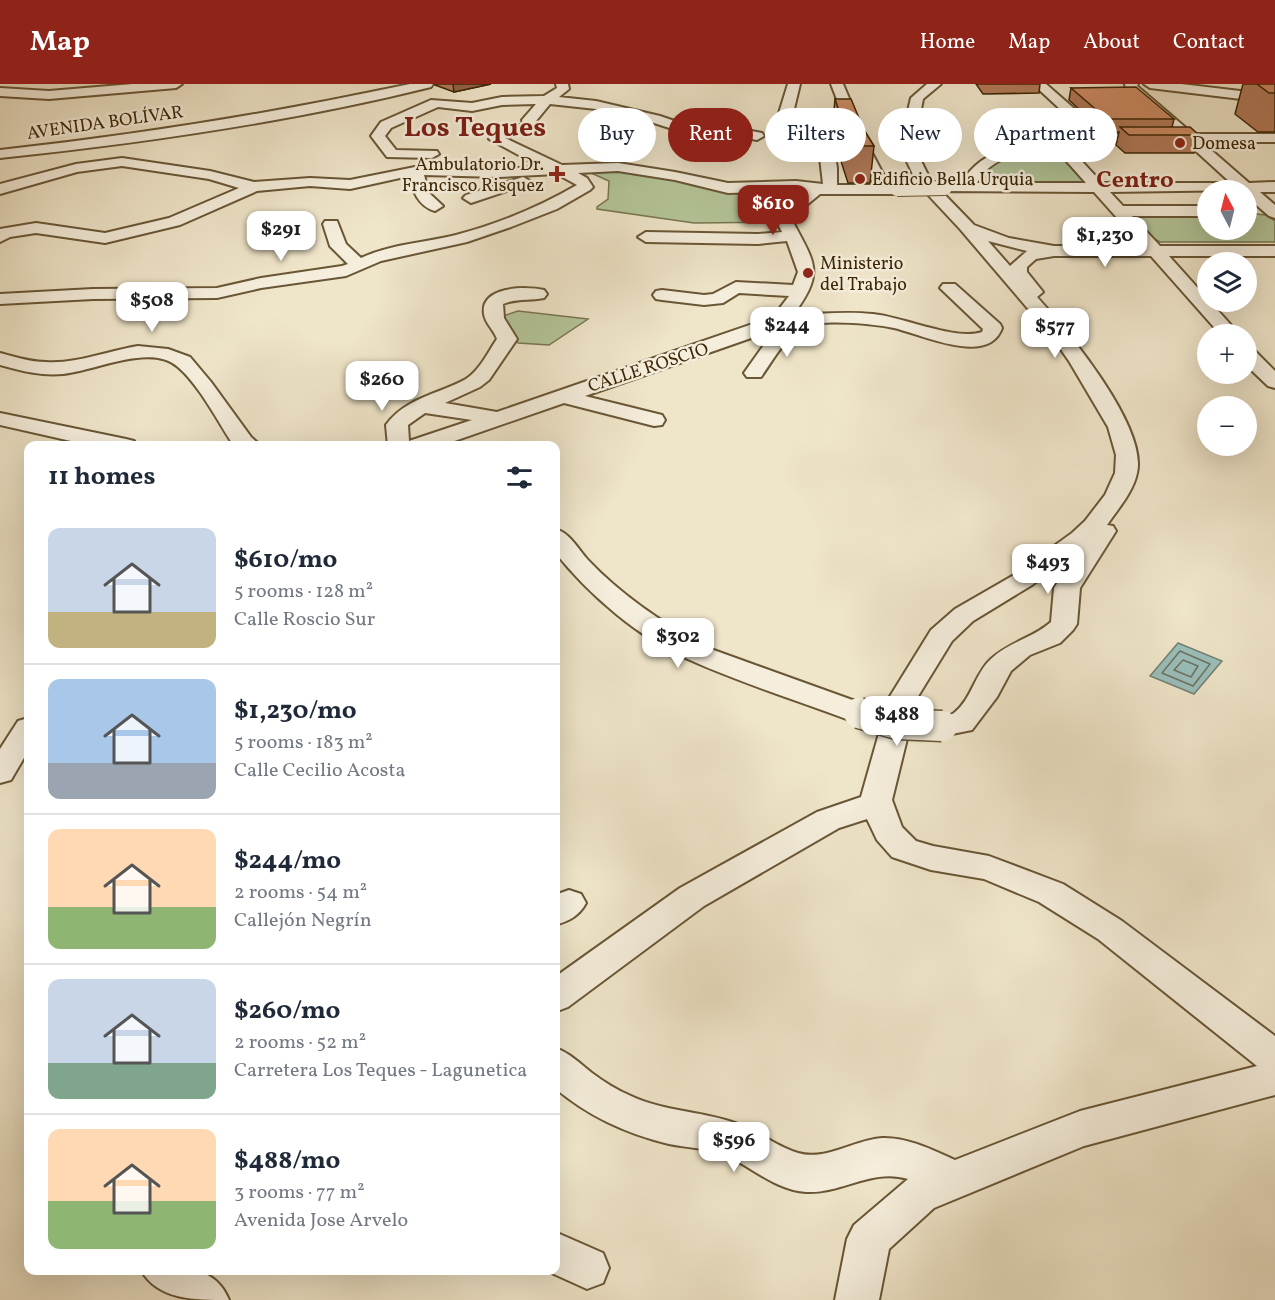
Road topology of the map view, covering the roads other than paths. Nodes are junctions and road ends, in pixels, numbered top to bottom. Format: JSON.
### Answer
{"nodes":[{"id":1,"x":176,"y":84,"type":"edge"},
{"id":2,"x":378,"y":84,"type":"edge"},
{"id":3,"x":427,"y":84,"type":"edge"},
{"id":4,"x":562,"y":84,"type":"edge"},
{"id":5,"x":794,"y":84,"type":"edge"},
{"id":6,"x":837,"y":84,"type":"edge"},
{"id":7,"x":935,"y":84,"type":"edge"},
{"id":8,"x":1039,"y":84,"type":"edge"},
{"id":9,"x":1132,"y":84,"type":"edge"},
{"id":10,"x":1150,"y":84,"type":"edge"},
{"id":11,"x":133,"y":90,"type":"edge"},
{"id":12,"x":0,"y":92,"type":"edge"},
{"id":13,"x":391,"y":92,"type":"junction"},
{"id":14,"x":49,"y":95,"type":"junction"},
{"id":15,"x":1250,"y":97,"type":"junction"},
{"id":16,"x":1275,"y":99,"type":"edge"},
{"id":17,"x":547,"y":100,"type":"junction"},
{"id":18,"x":7,"y":105,"type":"dead end"},
{"id":19,"x":1066,"y":108,"type":"edge"},
{"id":20,"x":1275,"y":114,"type":"edge"},
{"id":21,"x":668,"y":125,"type":"edge"},
{"id":22,"x":753,"y":134,"type":"edge"},
{"id":23,"x":753,"y":136,"type":"edge"},
{"id":24,"x":1117,"y":137,"type":"edge"},
{"id":25,"x":1188,"y":138,"type":"junction"},
{"id":26,"x":1275,"y":138,"type":"edge"},
{"id":27,"x":443,"y":153,"type":"dead end"},
{"id":28,"x":0,"y":154,"type":"edge"},
{"id":29,"x":988,"y":162,"type":"edge"},
{"id":30,"x":1076,"y":162,"type":"edge"},
{"id":31,"x":1202,"y":170,"type":"dead end"},
{"id":32,"x":1225,"y":170,"type":"junction"},
{"id":33,"x":415,"y":171,"type":"junction"},
{"id":34,"x":563,"y":171,"type":"junction"},
{"id":35,"x":1084,"y":171,"type":"junction"},
{"id":36,"x":1107,"y":171,"type":"dead end"},
{"id":37,"x":1237,"y":180,"type":"edge"},
{"id":38,"x":584,"y":183,"type":"junction"},
{"id":39,"x":254,"y":187,"type":"junction"},
{"id":40,"x":1197,"y":187,"type":"edge"},
{"id":41,"x":1257,"y":187,"type":"edge"},
{"id":42,"x":1275,"y":187,"type":"edge"},
{"id":43,"x":971,"y":188,"type":"junction"},
{"id":44,"x":1099,"y":188,"type":"junction"},
{"id":45,"x":0,"y":189,"type":"edge"},
{"id":46,"x":828,"y":189,"type":"junction"},
{"id":47,"x":890,"y":189,"type":"junction"},
{"id":48,"x":471,"y":198,"type":"dead end"},
{"id":49,"x":1257,"y":198,"type":"edge"},
{"id":50,"x":435,"y":206,"type":"dead end"},
{"id":51,"x":1119,"y":211,"type":"junction"},
{"id":52,"x":1197,"y":212,"type":"edge"},
{"id":53,"x":1257,"y":212,"type":"edge"},
{"id":54,"x":1274,"y":213,"type":"edge"},
{"id":55,"x":331,"y":224,"type":"dead end"},
{"id":56,"x":966,"y":226,"type":"junction"},
{"id":57,"x":792,"y":236,"type":"junction"},
{"id":58,"x":0,"y":237,"type":"edge"},
{"id":59,"x":646,"y":237,"type":"dead end"},
{"id":60,"x":1275,"y":246,"type":"edge"},
{"id":61,"x":1156,"y":250,"type":"junction"},
{"id":62,"x":1054,"y":251,"type":"junction"},
{"id":63,"x":1275,"y":251,"type":"edge"},
{"id":64,"x":359,"y":265,"type":"junction"},
{"id":65,"x":949,"y":288,"type":"dead end"},
{"id":66,"x":800,"y":291,"type":"junction"},
{"id":67,"x":538,"y":294,"type":"dead end"},
{"id":68,"x":662,"y":295,"type":"dead end"},
{"id":69,"x":0,"y":299,"type":"edge"},
{"id":70,"x":790,"y":321,"type":"junction"},
{"id":71,"x":1221,"y":324,"type":"edge"},
{"id":72,"x":1275,"y":351,"type":"edge"},
{"id":73,"x":1257,"y":352,"type":"edge"},
{"id":74,"x":0,"y":359,"type":"edge"},
{"id":75,"x":1257,"y":363,"type":"edge"},
{"id":76,"x":754,"y":373,"type":"dead end"},
{"id":77,"x":1275,"y":382,"type":"edge"},
{"id":78,"x":562,"y":396,"type":"junction"},
{"id":79,"x":422,"y":406,"type":"junction"},
{"id":80,"x":497,"y":418,"type":"junction"},
{"id":81,"x":0,"y":419,"type":"edge"},
{"id":82,"x":654,"y":420,"type":"dead end"},
{"id":83,"x":461,"y":430,"type":"junction"},
{"id":84,"x":103,"y":441,"type":"edge"},
{"id":85,"x":242,"y":441,"type":"edge"},
{"id":86,"x":399,"y":441,"type":"edge"},
{"id":87,"x":431,"y":441,"type":"edge"},
{"id":88,"x":476,"y":441,"type":"edge"},
{"id":89,"x":560,"y":542,"type":"edge"},
{"id":90,"x":1039,"y":569,"type":"junction"},
{"id":91,"x":1071,"y":581,"type":"junction"},
{"id":92,"x":24,"y":734,"type":"edge"},
{"id":93,"x":0,"y":773,"type":"edge"},
{"id":94,"x":878,"y":807,"type":"junction"},
{"id":95,"x":560,"y":993,"type":"edge"},
{"id":96,"x":1273,"y":1057,"type":"edge"},
{"id":97,"x":560,"y":1069,"type":"edge"},
{"id":98,"x":955,"y":1180,"type":"junction"},
{"id":99,"x":170,"y":1275,"type":"edge"},
{"id":100,"x":207,"y":1300,"type":"edge"},
{"id":101,"x":857,"y":1300,"type":"edge"}],
"edges":[{"from":1,"to":11,"type":"street"},
{"from":2,"to":13,"type":"street"},
{"from":3,"to":13,"type":"street","name":"AVENIDA BOLÍVAR"},
{"from":4,"to":17,"type":"street"},
{"from":5,"to":46,"type":"street"},
{"from":6,"to":47,"type":"street"},
{"from":7,"to":56,"type":"street"},
{"from":8,"to":19,"type":"street"},
{"from":9,"to":25,"type":"street"},
{"from":10,"to":15,"type":"street"},
{"from":11,"to":14,"type":"street"},
{"from":12,"to":14,"type":"street"},
{"from":13,"to":28,"type":"street","name":"AVENIDA BOLÍVAR"},
{"from":14,"to":18,"type":"street","name":"AVENIDA BOLÍVAR"},
{"from":15,"to":16,"type":"street"},
{"from":15,"to":20,"type":"street"},
{"from":17,"to":21,"type":"street"},
{"from":17,"to":27,"type":"street"},
{"from":17,"to":34,"type":"street"},
{"from":22,"to":23,"type":"street"},
{"from":24,"to":25,"type":"street"},
{"from":25,"to":26,"type":"street"},
{"from":25,"to":32,"type":"street"},
{"from":29,"to":43,"type":"street"},
{"from":30,"to":35,"type":"street"},
{"from":31,"to":32,"type":"street"},
{"from":32,"to":37,"type":"street"},
{"from":33,"to":34,"type":"street"},
{"from":33,"to":39,"type":"street"},
{"from":33,"to":50,"type":"street"},
{"from":34,"to":38,"type":"street"},
{"from":34,"to":46,"type":"street"},
{"from":35,"to":36,"type":"street"},
{"from":35,"to":44,"type":"street"},
{"from":38,"to":48,"type":"street"},
{"from":38,"to":64,"type":"street"},
{"from":39,"to":45,"type":"street"},
{"from":39,"to":58,"type":"street"},
{"from":40,"to":44,"type":"street"},
{"from":41,"to":42,"type":"street"},
{"from":43,"to":44,"type":"street"},
{"from":43,"to":47,"type":"street","bridge":true},
{"from":44,"to":51,"type":"street"},
{"from":46,"to":47,"type":"street"},
{"from":46,"to":57,"type":"street"},
{"from":49,"to":54,"type":"street"},
{"from":51,"to":52,"type":"street"},
{"from":51,"to":61,"type":"street"},
{"from":53,"to":54,"type":"street"},
{"from":55,"to":64,"type":"street"},
{"from":56,"to":62,"type":"street"},
{"from":56,"to":90,"type":"street"},
{"from":57,"to":59,"type":"street"},
{"from":57,"to":66,"type":"street"},
{"from":60,"to":61,"type":"street"},
{"from":61,"to":62,"type":"street"},
{"from":61,"to":63,"type":"street"},
{"from":61,"to":71,"type":"street"},
{"from":62,"to":91,"type":"street"},
{"from":64,"to":69,"type":"street"},
{"from":65,"to":70,"type":"street","name":"CALLE ROSCIO"},
{"from":66,"to":68,"type":"street"},
{"from":66,"to":70,"type":"street"},
{"from":67,"to":79,"type":"street"},
{"from":70,"to":76,"type":"street"},
{"from":70,"to":78,"type":"street","name":"CALLE ROSCIO"},
{"from":72,"to":73,"type":"street"},
{"from":74,"to":85,"type":"street"},
{"from":75,"to":77,"type":"street"},
{"from":78,"to":80,"type":"street","name":"CALLE ROSCIO"},
{"from":78,"to":82,"type":"street"},
{"from":79,"to":80,"type":"street"},
{"from":79,"to":86,"type":"street"},
{"from":80,"to":83,"type":"street","name":"CALLE ROSCIO"},
{"from":81,"to":84,"type":"street"},
{"from":83,"to":87,"type":"street","name":"CALLE ROSCIO"},
{"from":83,"to":88,"type":"street"},
{"from":89,"to":91,"type":"street","bridge":true},
{"from":90,"to":91,"type":"street"},
{"from":90,"to":94,"type":"street"},
{"from":92,"to":93,"type":"street"},
{"from":94,"to":95,"type":"street"},
{"from":94,"to":96,"type":"street"},
{"from":96,"to":98,"type":"street"},
{"from":97,"to":98,"type":"street"},
{"from":98,"to":101,"type":"street"},
{"from":99,"to":100,"type":"street"}]}
